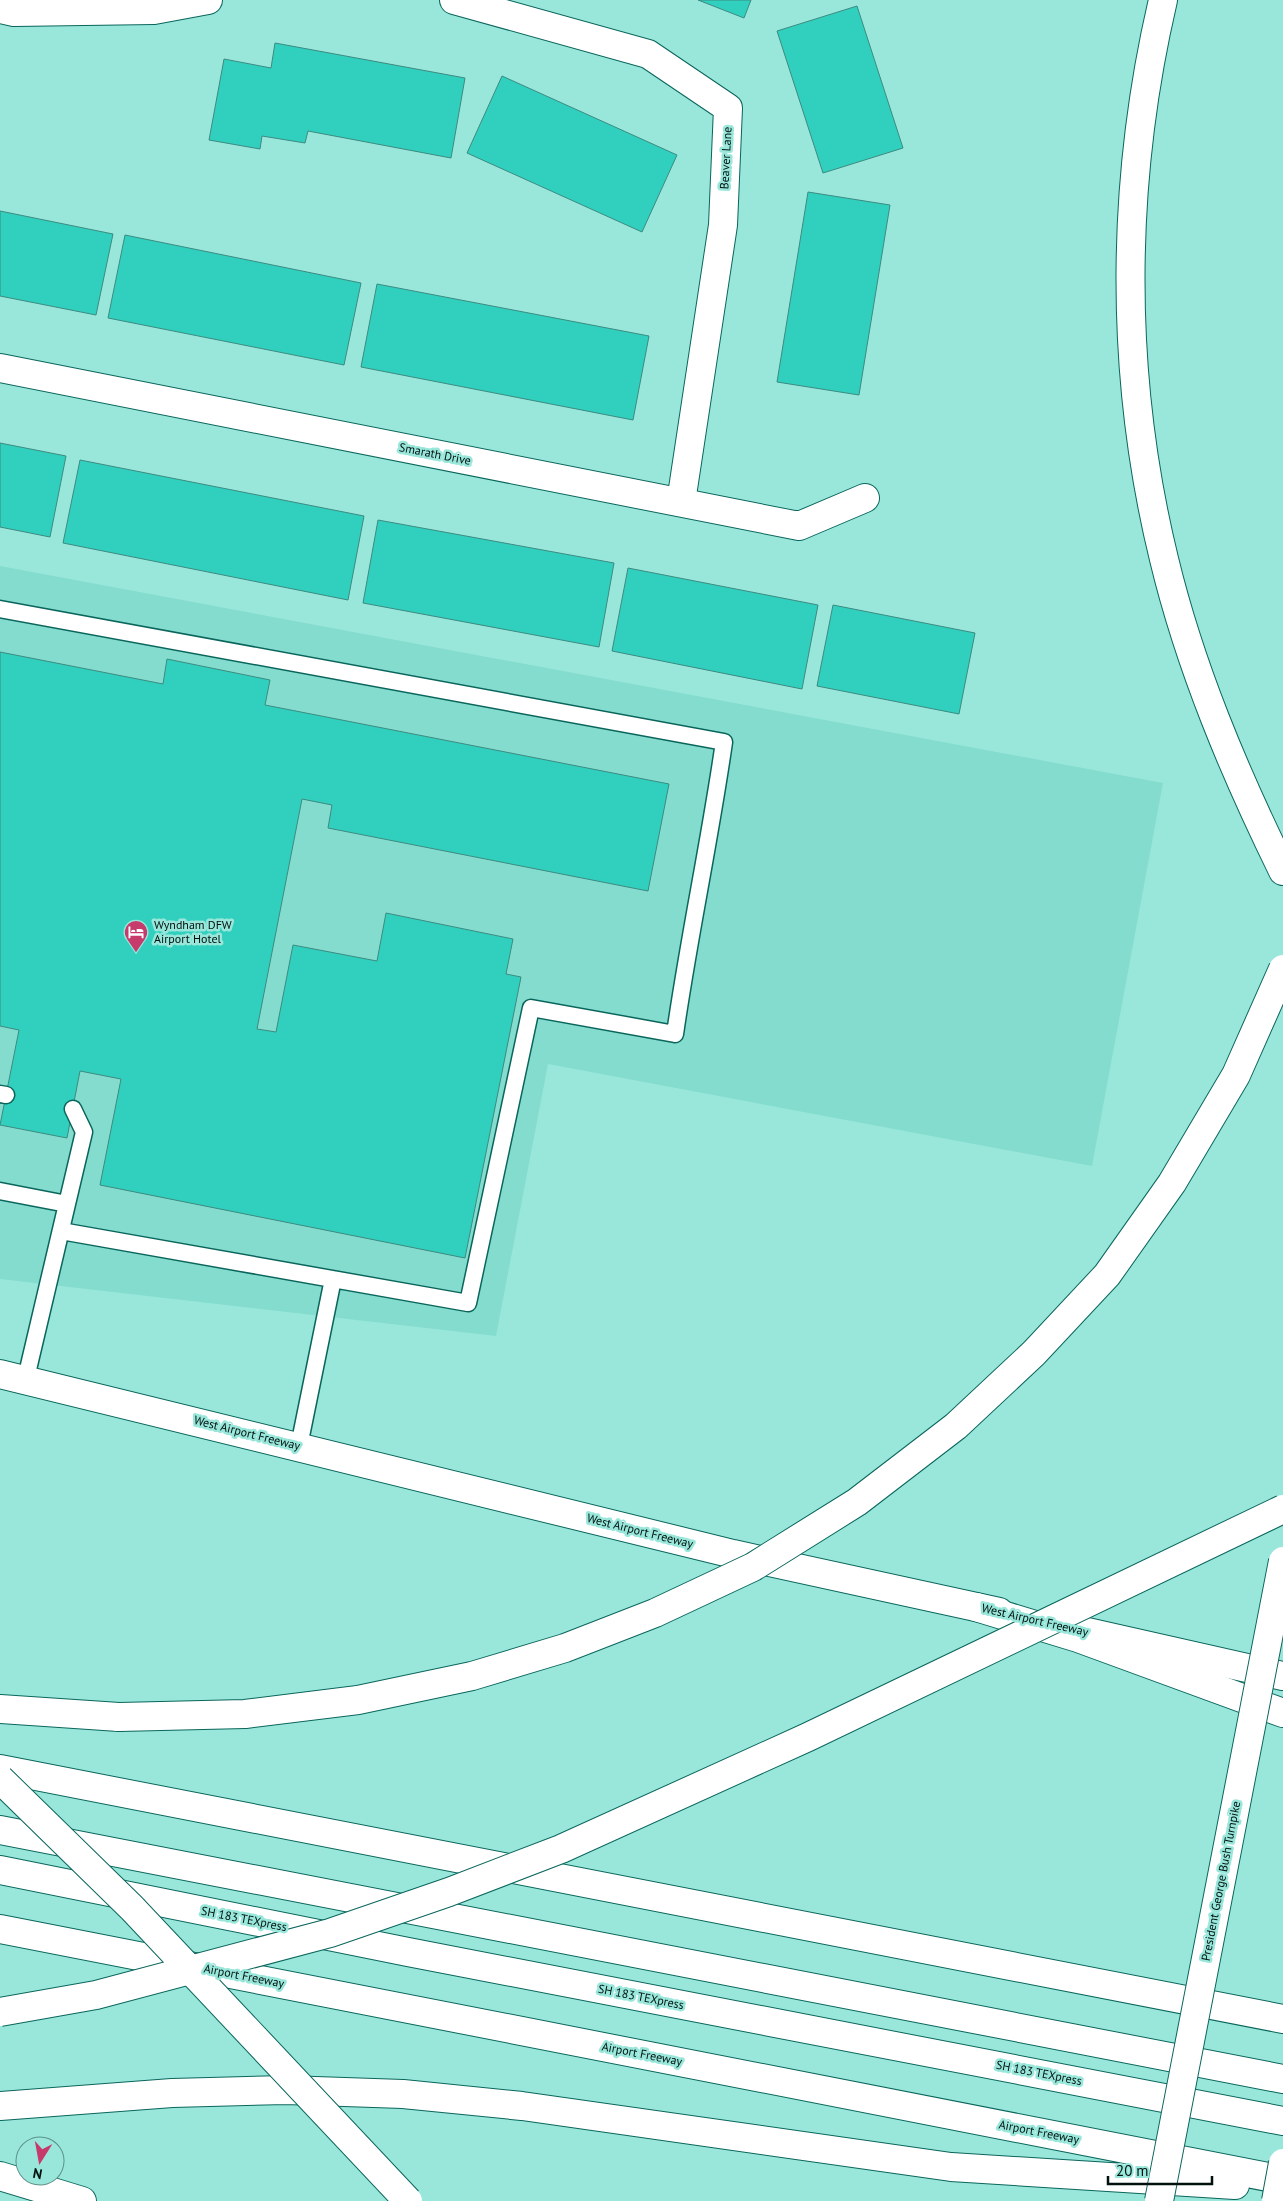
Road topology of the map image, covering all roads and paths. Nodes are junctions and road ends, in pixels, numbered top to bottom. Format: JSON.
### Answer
{"nodes":[{"id":1,"x":208,"y":0,"type":"edge"},
{"id":2,"x":454,"y":0,"type":"edge"},
{"id":3,"x":1163,"y":0,"type":"edge"},
{"id":4,"x":0,"y":9,"type":"edge"},
{"id":5,"x":0,"y":368,"type":"edge"},
{"id":6,"x":865,"y":498,"type":"dead end"},
{"id":7,"x":681,"y":502,"type":"junction"},
{"id":8,"x":0,"y":609,"type":"edge"},
{"id":9,"x":1283,"y":870,"type":"edge"},
{"id":10,"x":1283,"y":969,"type":"edge"},
{"id":11,"x":73,"y":1109,"type":"dead end"},
{"id":12,"x":0,"y":1191,"type":"edge"},
{"id":13,"x":66,"y":1204,"type":"junction"},
{"id":14,"x":61,"y":1231,"type":"junction"},
{"id":15,"x":333,"y":1280,"type":"junction"},
{"id":16,"x":13,"y":1376,"type":"edge"},
{"id":17,"x":299,"y":1446,"type":"junction"},
{"id":18,"x":1283,"y":1509,"type":"edge"},
{"id":19,"x":1283,"y":1561,"type":"edge"},
{"id":20,"x":976,"y":1607,"type":"junction"},
{"id":21,"x":1283,"y":1676,"type":"edge"},
{"id":22,"x":0,"y":1709,"type":"edge"},
{"id":23,"x":1283,"y":1713,"type":"edge"},
{"id":24,"x":0,"y":1769,"type":"edge"},
{"id":25,"x":0,"y":1779,"type":"edge"},
{"id":26,"x":0,"y":1830,"type":"edge"},
{"id":27,"x":0,"y":1870,"type":"edge"},
{"id":28,"x":0,"y":1928,"type":"edge"},
{"id":29,"x":0,"y":2012,"type":"edge"},
{"id":30,"x":1283,"y":2019,"type":"edge"},
{"id":31,"x":1283,"y":2079,"type":"edge"},
{"id":32,"x":0,"y":2106,"type":"edge"},
{"id":33,"x":1283,"y":2121,"type":"edge"},
{"id":34,"x":1283,"y":2163,"type":"edge"},
{"id":35,"x":0,"y":2176,"type":"edge"},
{"id":36,"x":1283,"y":2180,"type":"edge"},
{"id":37,"x":1283,"y":2188,"type":"edge"},
{"id":38,"x":82,"y":2201,"type":"edge"},
{"id":39,"x":408,"y":2201,"type":"edge"},
{"id":40,"x":1159,"y":2201,"type":"edge"},
{"id":41,"x":1276,"y":2201,"type":"edge"}],
"edges":[{"from":1,"to":4,"type":"main road"},
{"from":2,"to":7,"type":"main road","name":"Beaver Lane"},
{"from":3,"to":9,"type":"main road"},
{"from":5,"to":7,"type":"main road","name":"Smarath Drive"},
{"from":6,"to":7,"type":"main road","name":"Smarath Drive"},
{"from":8,"to":15,"type":"lane"},
{"from":10,"to":22,"type":"main road","bridge":true},
{"from":11,"to":13,"type":"lane"},
{"from":12,"to":13,"type":"lane"},
{"from":13,"to":14,"type":"lane"},
{"from":14,"to":15,"type":"lane"},
{"from":14,"to":16,"type":"lane"},
{"from":15,"to":17,"type":"lane"},
{"from":16,"to":17,"type":"main road","name":"West Airport Freeway"},
{"from":17,"to":20,"type":"main road","name":"West Airport Freeway"},
{"from":18,"to":29,"type":"main road","bridge":true},
{"from":19,"to":40,"type":"main road","name":"President George Bush Turnpike","bridge":true},
{"from":20,"to":21,"type":"main road","name":"West Airport Freeway"},
{"from":20,"to":23,"type":"main road"},
{"from":24,"to":30,"type":"main road"},
{"from":25,"to":39,"type":"main road","bridge":true},
{"from":26,"to":31,"type":"main road"},
{"from":27,"to":33,"type":"main road","name":"SH 183 TEXpress"},
{"from":28,"to":36,"type":"main road","name":"Airport Freeway"},
{"from":32,"to":37,"type":"main road"},
{"from":34,"to":41,"type":"main road","bridge":true},
{"from":35,"to":38,"type":"main road"}]}
